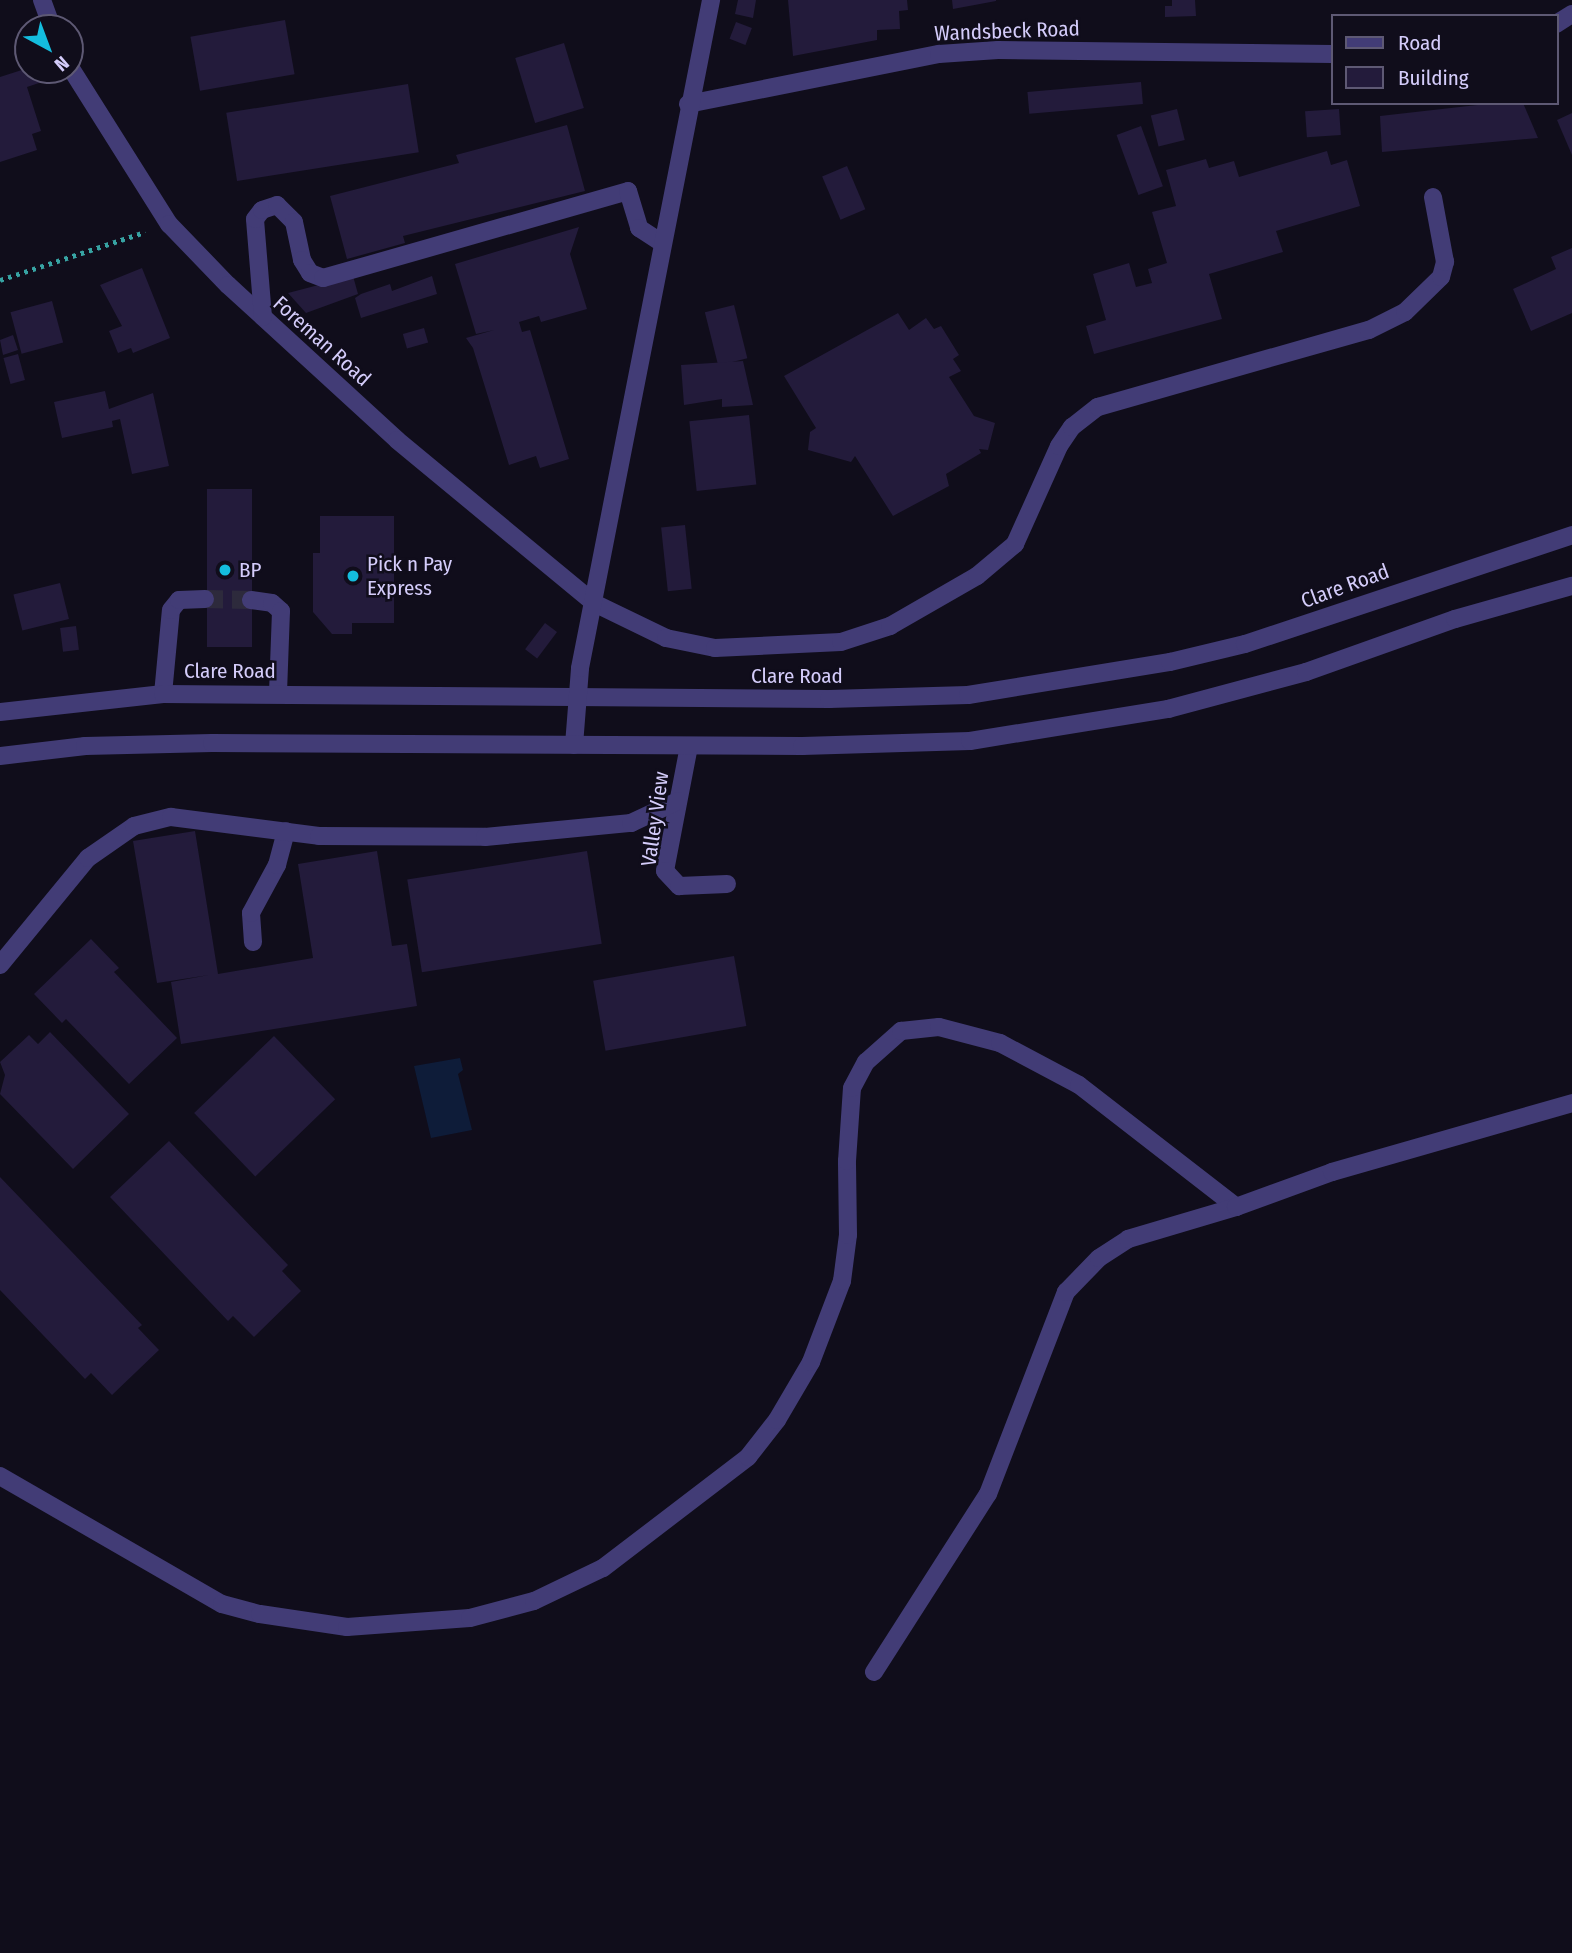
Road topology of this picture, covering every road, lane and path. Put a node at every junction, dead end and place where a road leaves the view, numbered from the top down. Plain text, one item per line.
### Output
1 (711, 0) edge
2 (1330, 54) edge
3 (81, 84) edge
4 (688, 104) junction
5 (1433, 198) dead end
6 (169, 224) junction
7 (662, 243) junction
8 (0, 280) edge
9 (263, 317) junction
10 (1572, 535) edge
11 (1572, 586) edge
12 (205, 599) tunnel mouth
13 (251, 600) tunnel mouth
14 (594, 603) junction
15 (163, 694) junction
16 (278, 694) junction
17 (578, 698) junction
18 (0, 712) edge
19 (575, 745) junction
20 (689, 747) junction
21 (0, 756) edge
22 (678, 801) junction
23 (286, 831) junction
24 (727, 884) dead end
25 (253, 942) dead end
26 (0, 965) edge
27 (1572, 1103) edge
28 (1236, 1207) junction
29 (0, 1476) edge
30 (874, 1672) dead end

1 - 4 street
2 - 4 street, Wandsbeck Road
3 - 6 street, Foreman Road
4 - 7 street
5 - 14 street, Foreman Road
6 - 8 path
6 - 9 street, Foreman Road
7 - 9 street
7 - 14 street
9 - 14 street, Foreman Road
10 - 17 street, Clare Road
11 - 20 street
12 - 15 street
13 - 16 street
14 - 17 street
15 - 16 street, Clare Road
15 - 18 street, Clare Road
16 - 17 street, Clare Road
17 - 19 street
19 - 20 street
19 - 21 street
20 - 22 street, Valley View
22 - 23 street
22 - 24 street, Valley View
23 - 25 street
23 - 26 street
27 - 28 street
28 - 29 street
28 - 30 street

